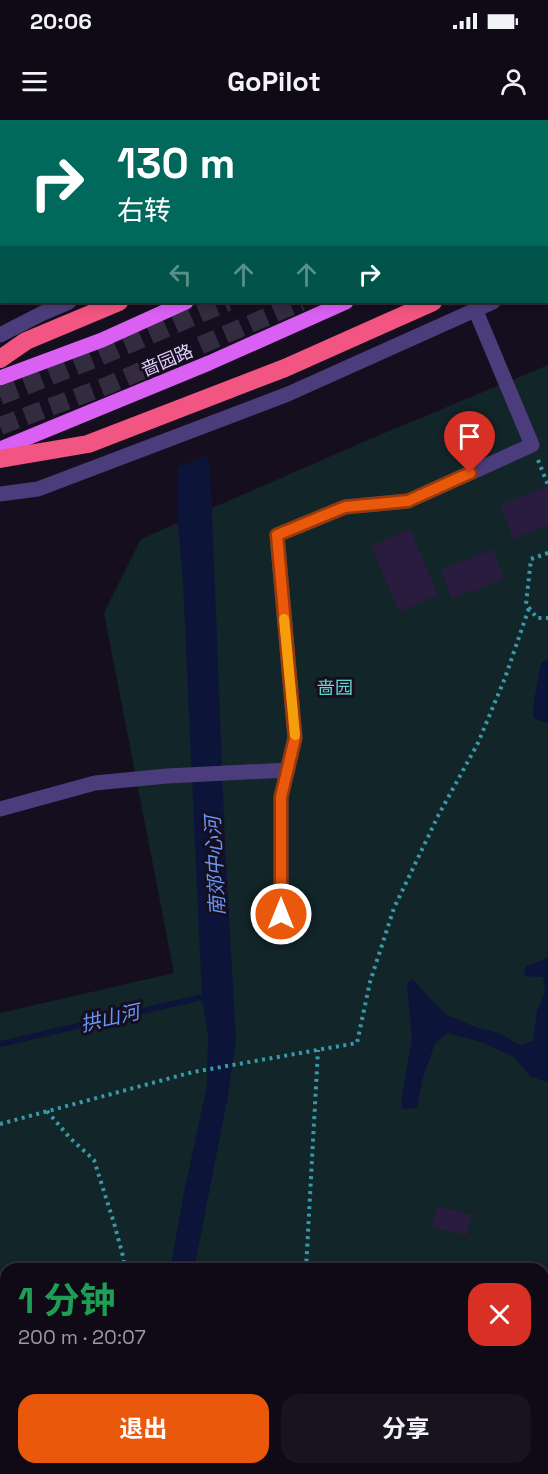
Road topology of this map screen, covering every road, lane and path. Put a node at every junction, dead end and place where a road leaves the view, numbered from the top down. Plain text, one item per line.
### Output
1 (67, 303) edge
2 (117, 303) edge
3 (184, 303) edge
4 (344, 303) edge
5 (431, 303) edge
6 (490, 303) edge
7 (475, 309) junction
8 (0, 335) edge
9 (0, 359) edge
10 (0, 378) edge
11 (532, 445) junction
12 (0, 449) edge
13 (0, 459) edge
14 (548, 485) edge
15 (0, 494) edge
16 (548, 553) edge
17 (529, 608) junction
18 (548, 618) edge
19 (288, 770) junction
20 (0, 808) edge
21 (281, 914) dead end
22 (318, 1050) junction
23 (47, 1111) junction
24 (0, 1124) edge
25 (124, 1263) edge
26 (306, 1263) edge

1 - 8 street
2 - 9 highway
3 - 10 main road
4 - 12 main road, 啬园路
5 - 13 highway
6 - 7 street
7 - 11 street
7 - 15 street
11 - 14 path
11 - 19 street
16 - 17 path
17 - 18 path
17 - 22 path
19 - 20 street
19 - 21 street
22 - 23 path
22 - 26 path
23 - 24 path
23 - 25 path

